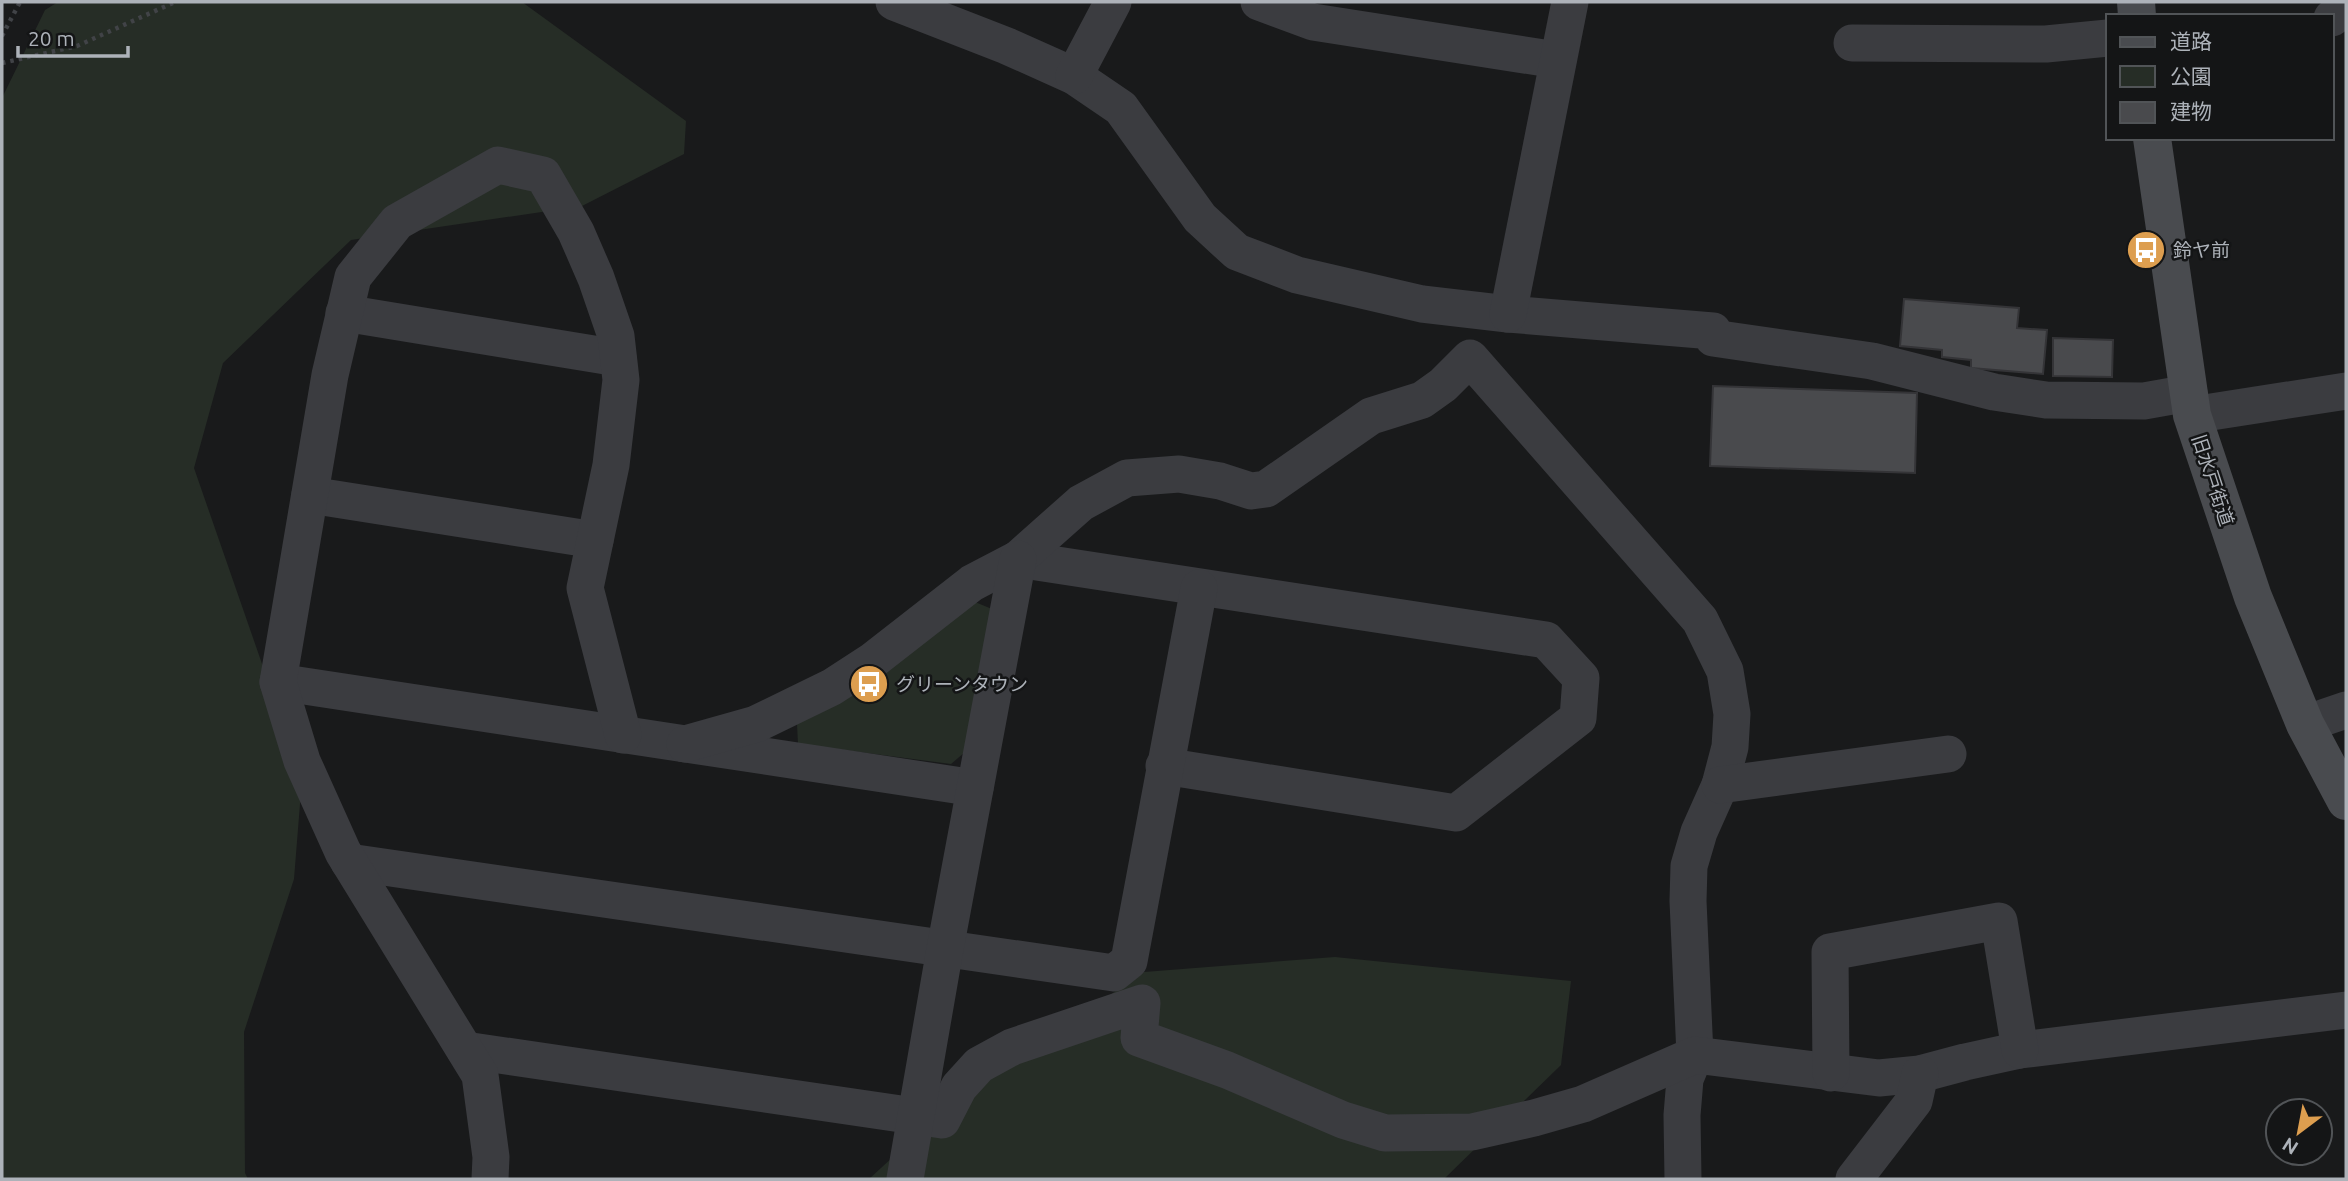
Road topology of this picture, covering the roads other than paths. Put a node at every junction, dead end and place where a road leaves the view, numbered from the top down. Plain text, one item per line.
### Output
1 (894, 2) edge
2 (1114, 2) edge
3 (1259, 2) edge
4 (1570, 2) edge
5 (2106, 38) edge
6 (1852, 43) dead end
7 (1557, 60) junction
8 (1074, 76) junction
9 (2152, 140) edge
10 (1422, 304) junction
11 (344, 313) junction
12 (1508, 314) junction
13 (618, 358) junction
14 (1470, 358) junction
15 (2346, 391) edge
16 (2191, 404) junction
17 (310, 495) junction
18 (595, 540) junction
19 (1018, 559) junction
20 (1199, 588) junction
21 (278, 682) junction
22 (2346, 710) edge
23 (2305, 724) junction
24 (623, 735) junction
25 (685, 744) junction
26 (1948, 754) dead end
27 (1164, 766) junction
28 (1720, 785) junction
29 (975, 788) junction
30 (2346, 802) edge
31 (349, 862) junction
32 (945, 949) junction
33 (2346, 1010) edge
34 (465, 1050) junction
35 (2020, 1050) junction
36 (1695, 1055) junction
37 (1831, 1073) junction
38 (1920, 1074) junction
39 (916, 1114) junction
40 (491, 1179) edge
41 (905, 1179) edge
42 (1683, 1179) edge
43 (1854, 1179) edge

1 - 8 street
2 - 8 street
3 - 7 street
4 - 7 street
5 - 6 street
7 - 12 street
8 - 10 street
9 - 16 street, 旧水戸街道
10 - 12 street
10 - 14 street
11 - 13 street
11 - 13 street
11 - 17 street
12 - 16 street
13 - 18 street
14 - 19 street
14 - 28 street
15 - 16 street
16 - 23 street, 旧水戸街道
17 - 18 street
17 - 21 street
18 - 24 street
19 - 20 street
19 - 25 street
19 - 29 street
20 - 27 street
20 - 27 street
21 - 24 street
21 - 31 street
22 - 23 street
23 - 30 street, 旧水戸街道
24 - 25 street
25 - 29 street
26 - 28 street
27 - 32 street
28 - 36 street
29 - 32 street
31 - 32 street
31 - 34 street
32 - 39 street
33 - 35 street
34 - 39 street
34 - 40 street
35 - 37 street
35 - 38 street
36 - 37 street
36 - 39 street
36 - 42 street
37 - 38 street
38 - 43 street
39 - 41 street

